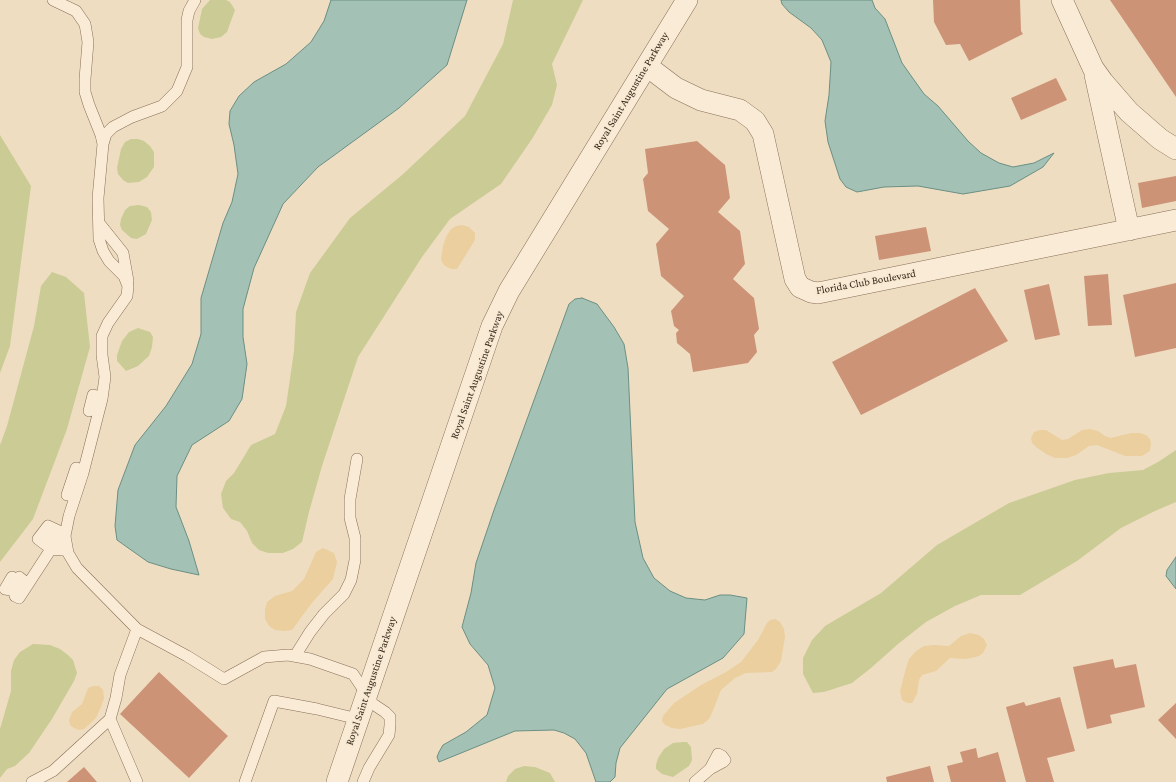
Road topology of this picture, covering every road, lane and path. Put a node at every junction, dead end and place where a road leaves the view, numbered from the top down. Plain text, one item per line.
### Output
1 (53, 0) edge
2 (195, 0) edge
3 (687, 0) edge
4 (1062, 0) edge
5 (647, 66) junction
6 (1093, 68) junction
7 (103, 144) junction
8 (1176, 149) edge
9 (1176, 220) edge
10 (99, 223) junction
11 (1129, 230) junction
12 (128, 286) junction
13 (357, 459) dead end
14 (65, 536) junction
15 (46, 540) dead end
16 (12, 577) dead end
17 (137, 629) junction
18 (295, 656) junction
19 (366, 695) junction
20 (358, 719) junction
21 (110, 720) junction
22 (710, 769) dead end
23 (32, 782) edge
24 (137, 782) edge
25 (245, 782) edge
26 (337, 782) edge
27 (363, 782) edge
28 (695, 782) edge

1 - 7 lane
2 - 7 lane
3 - 5 street, Royal Saint Augustine Parkway
4 - 6 street
5 - 11 street, Florida Club Boulevard
5 - 19 street, Royal Saint Augustine Parkway
6 - 8 street
6 - 11 street
7 - 10 lane
9 - 11 street, Florida Club Boulevard
10 - 12 lane
10 - 12 lane
12 - 14 lane
13 - 18 lane
14 - 15 lane
14 - 16 lane
14 - 17 lane
17 - 18 lane
17 - 21 lane
18 - 19 lane
19 - 20 street, Royal Saint Augustine Parkway
19 - 27 lane
20 - 25 lane
20 - 26 street, Royal Saint Augustine Parkway
21 - 23 lane
21 - 24 lane
22 - 28 lane

